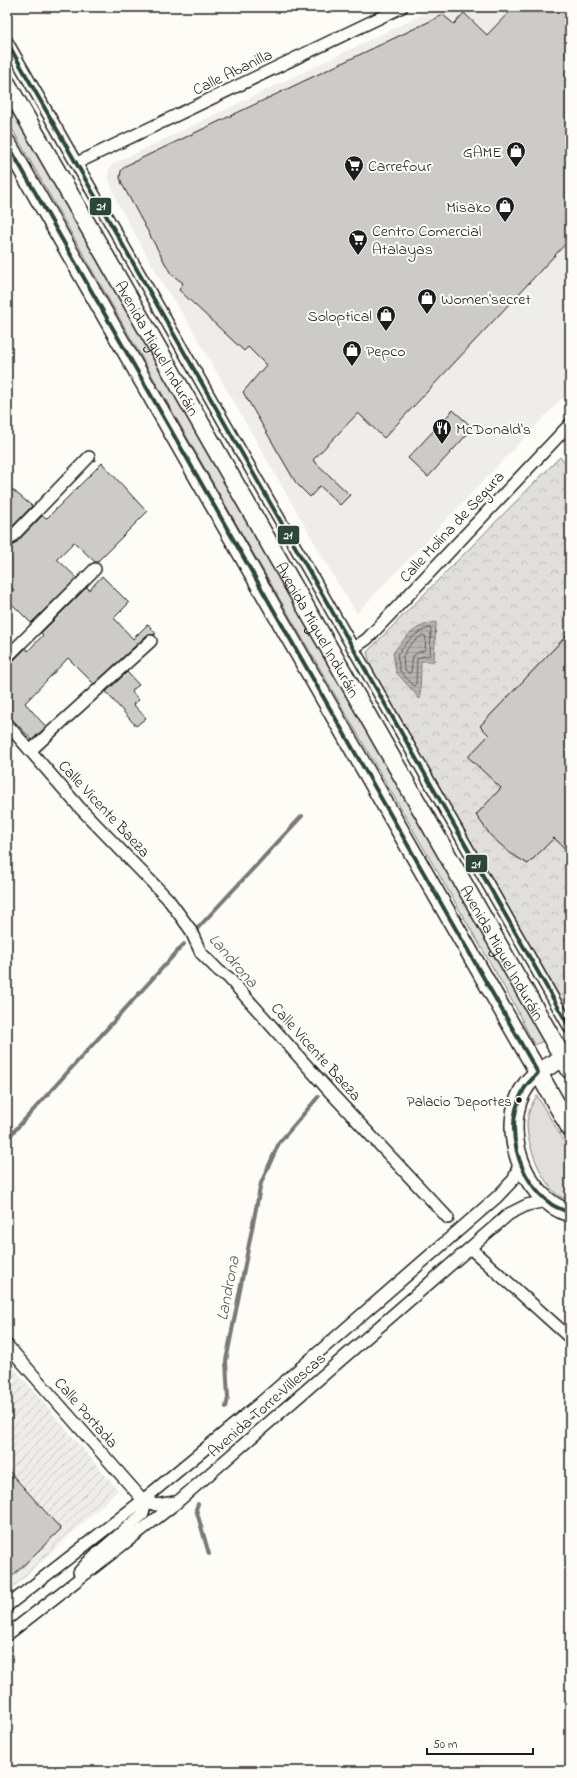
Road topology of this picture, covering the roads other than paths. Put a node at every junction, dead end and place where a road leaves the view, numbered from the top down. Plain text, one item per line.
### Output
1 (402, 7) edge
2 (7, 42) edge
3 (7, 84) edge
4 (7, 143) edge
5 (77, 163) junction
6 (570, 424) edge
7 (89, 457) dead end
8 (7, 542) edge
9 (95, 569) dead end
10 (151, 641) dead end
11 (354, 648) junction
12 (7, 657) edge
13 (7, 724) edge
14 (30, 751) junction
15 (570, 1028) edge
16 (568, 1061) edge
17 (538, 1073) junction
18 (570, 1128) edge
19 (520, 1161) junction
20 (546, 1201) junction
21 (570, 1213) edge
22 (448, 1218) dead end
23 (470, 1248) junction
24 (570, 1338) edge
25 (7, 1345) edge
26 (143, 1500) junction
27 (178, 1501) junction
28 (62, 1592) junction
29 (7, 1606) edge
30 (7, 1635) edge

1 - 5 street, Calle Abanilla
2 - 5 street
3 - 16 main road, Avenida Miguel Induráin
4 - 17 main road, Avenida Miguel Induráin
5 - 11 street
6 - 11 street, Calle Molina de Segura
7 - 8 street
9 - 12 street
10 - 14 street
11 - 15 street
13 - 14 street, Calle Vicente Baeza
14 - 22 street, Calle Vicente Baeza
16 - 17 main road
17 - 18 main road, Avenida Miguel Induráin
17 - 19 main road
19 - 20 main road
19 - 26 street, Avenida Torre Villescas
20 - 21 main road
20 - 23 street, Avenida Torre Villescas
23 - 24 street
23 - 27 street, Avenida Torre Villescas
25 - 26 street, Calle Portada
26 - 27 street
26 - 28 street
26 - 29 street, Avenida Torre Villescas
27 - 28 street, Avenida Torre Villescas
28 - 30 street, Avenida Torre Villescas

